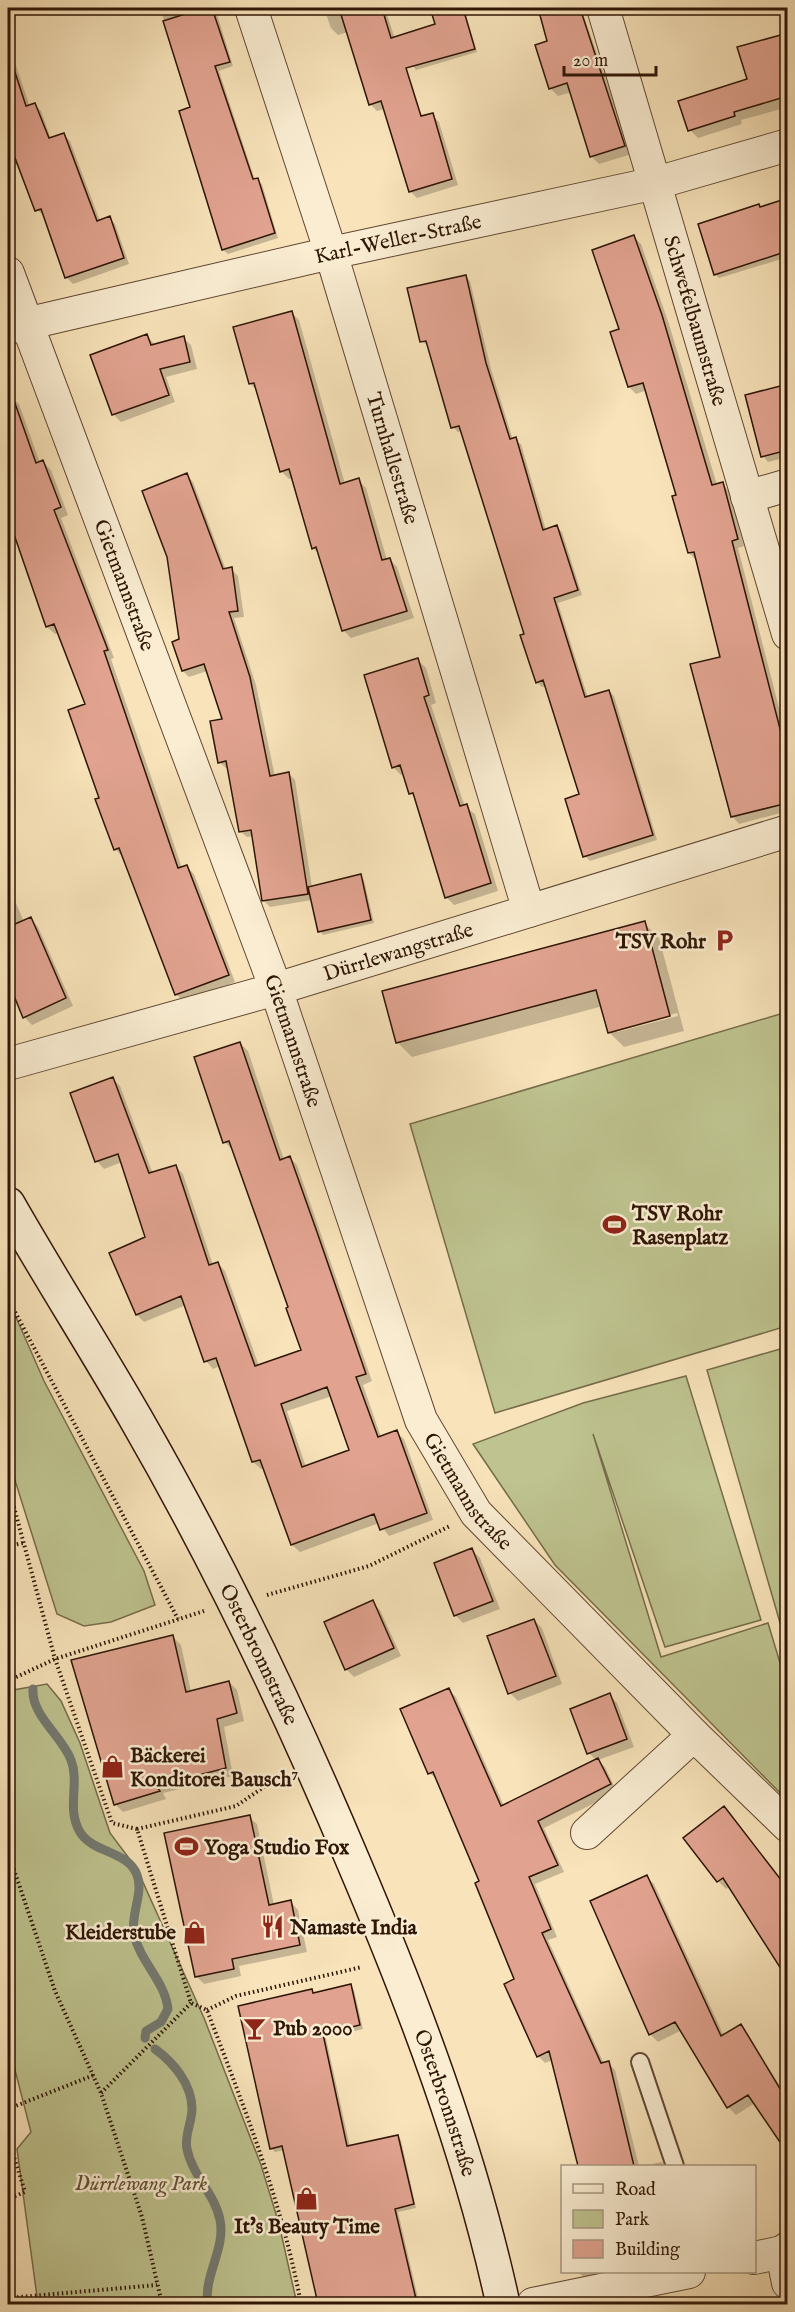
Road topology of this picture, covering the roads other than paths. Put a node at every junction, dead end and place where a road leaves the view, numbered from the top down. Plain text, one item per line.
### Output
1 (250, 8) edge
2 (603, 8) edge
3 (788, 145) edge
4 (656, 183) junction
5 (331, 253) junction
6 (8, 273) edge
7 (17, 325) edge
8 (788, 485) edge
9 (747, 497) junction
10 (788, 634) edge
11 (788, 831) edge
12 (529, 911) junction
13 (276, 989) junction
14 (8, 1064) edge
15 (8, 1204) edge
16 (694, 1735) junction
17 (788, 1826) edge
18 (587, 1833) dead end
19 (640, 2062) dead end
20 (675, 2165) edge
21 (775, 2252) edge
22 (680, 2273) edge
23 (788, 2283) edge
24 (503, 2304) edge
25 (533, 2304) edge

1 - 5 street, Turnhallestraße
2 - 4 street, Schwefelbaumstraße
3 - 4 street, Karl-Weller-Straße
4 - 5 street, Karl-Weller-Straße
4 - 9 street, Schwefelbaumstraße
5 - 7 street, Karl-Weller-Straße
5 - 12 street, Turnhallestraße
6 - 7 street, Gietmannstraße
7 - 13 street, Gietmannstraße
8 - 9 street
9 - 10 street, Schwefelbaumstraße
11 - 12 street, Dürrlewangstraße
12 - 13 street, Dürrlewangstraße
13 - 14 street, Dürrlewangstraße
13 - 16 street, Gietmannstraße
15 - 24 street, Osterbronnstraße
16 - 17 street, Gietmannstraße
16 - 18 street
19 - 20 lane
21 - 23 street
22 - 25 street

